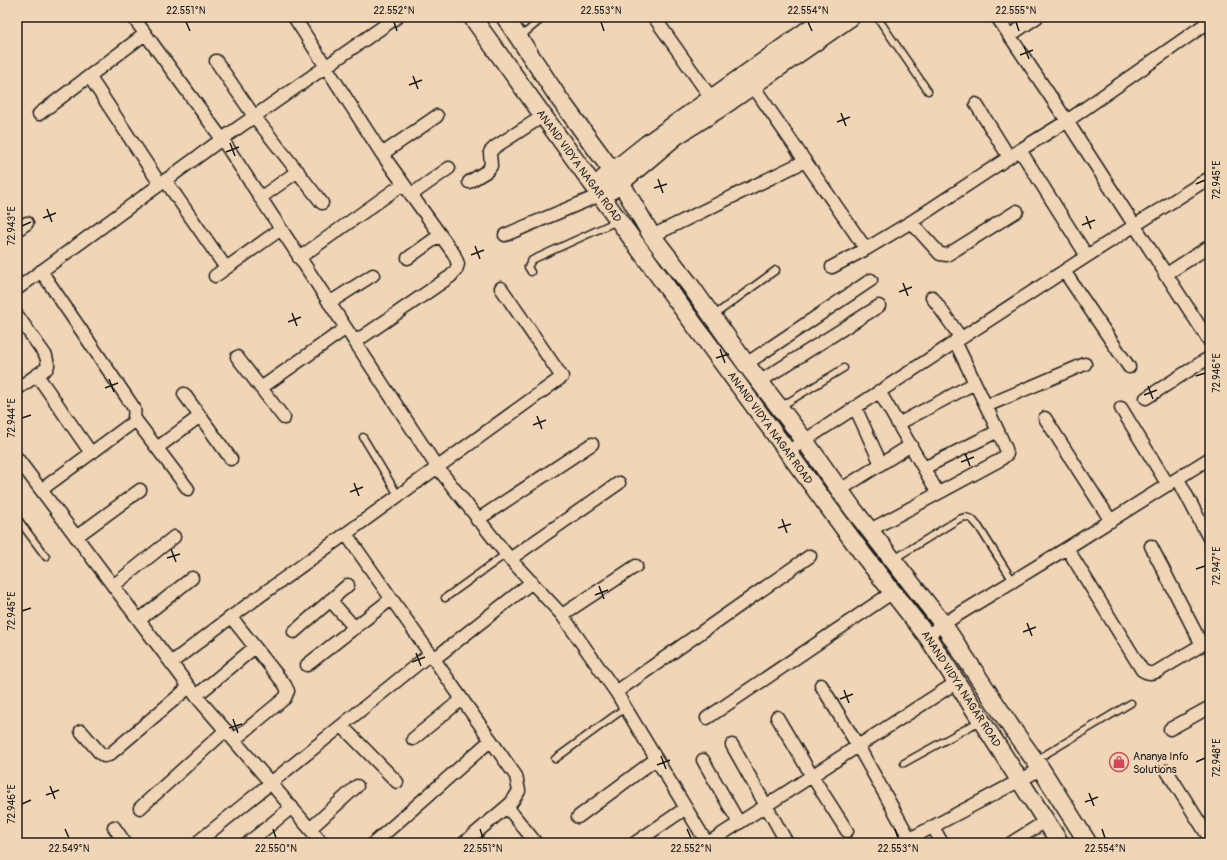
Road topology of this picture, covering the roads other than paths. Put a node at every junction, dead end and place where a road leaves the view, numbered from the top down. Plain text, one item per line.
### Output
1 (133, 17) edge
2 (294, 17) edge
3 (396, 17) edge
4 (472, 17) edge
5 (505, 17) edge
6 (544, 17) edge
7 (654, 17) edge
8 (877, 17) edge
9 (997, 17) edge
10 (1037, 17) edge
11 (838, 19) edge
12 (1207, 22) edge
13 (145, 34) junction
14 (1009, 36) junction
15 (519, 38) junction
16 (216, 61) dead end
17 (326, 66) junction
18 (89, 76) junction
19 (753, 86) junction
20 (928, 90) dead end
21 (715, 103) junction
22 (976, 104) dead end
23 (39, 114) dead end
24 (254, 116) junction
25 (437, 116) dead end
26 (543, 116) junction
27 (1066, 121) junction
28 (222, 139) junction
29 (1020, 150) junction
30 (382, 154) junction
31 (1009, 157) junction
32 (805, 161) junction
33 (448, 168) dead end
34 (298, 171) junction
35 (616, 177) junction
36 (1206, 180) dead end
37 (163, 182) junction
38 (469, 182) dead end
39 (403, 184) junction
40 (598, 193) junction
41 (411, 195) junction
42 (260, 198) junction
43 (322, 203) dead end
44 (1017, 211) dead end
45 (618, 221) junction
46 (911, 222) junction
47 (27, 223) dead end
48 (1133, 226) junction
49 (281, 229) junction
50 (17, 230) edge
51 (440, 235) junction
52 (505, 235) dead end
53 (652, 236) junction
54 (1210, 246) edge
55 (866, 249) junction
56 (1087, 256) junction
57 (300, 258) junction
58 (408, 258) dead end
59 (832, 267) dead end
60 (226, 268) junction
61 (776, 270) dead end
62 (41, 271) junction
63 (1064, 271) junction
64 (531, 272) dead end
65 (1166, 274) junction
66 (372, 275) dead end
67 (215, 276) dead end
68 (871, 280) dead end
69 (501, 288) dead end
70 (17, 289) edge
71 (932, 297) dead end
72 (329, 303) junction
73 (879, 306) dead end
74 (17, 315) edge
75 (712, 317) junction
76 (1206, 327) edge
77 (346, 328) junction
78 (958, 339) junction
79 (355, 342) junction
80 (1210, 342) edge
81 (237, 357) dead end
82 (1210, 357) edge
83 (746, 364) junction
84 (1085, 364) dead end
85 (1130, 367) dead end
86 (844, 368) dead end
87 (37, 375) junction
88 (759, 382) junction
89 (976, 383) junction
90 (261, 388) junction
91 (17, 389) edge
92 (879, 391) junction
93 (184, 394) dead end
94 (1146, 398) dead end
95 (986, 406) junction
96 (779, 407) junction
97 (854, 407) junction
98 (1121, 408) dead end
99 (200, 416) junction
100 (284, 418) dead end
101 (1045, 418) dead end
102 (134, 419) junction
103 (898, 424) junction
104 (998, 431) junction
105 (364, 437) dead end
106 (805, 441) junction
107 (592, 444) dead end
108 (911, 445) junction
109 (157, 448) junction
110 (787, 452) junction
111 (91, 454) junction
112 (17, 458) edge
113 (231, 459) dead end
114 (1210, 460) edge
115 (881, 464) junction
116 (436, 467) junction
117 (924, 468) junction
118 (1173, 482) junction
119 (619, 483) dead end
120 (188, 488) dead end
121 (41, 490) junction
122 (140, 490) dead end
123 (840, 490) junction
124 (938, 493) junction
125 (398, 496) junction
126 (17, 518) edge
127 (477, 520) junction
128 (1111, 521) junction
129 (870, 530) junction
130 (346, 534) junction
131 (76, 537) junction
132 (174, 537) dead end
133 (1210, 540) edge
134 (1151, 546) dead end
135 (1067, 548) junction
136 (810, 556) dead end
137 (46, 557) dead end
138 (508, 557) junction
139 (893, 559) junction
140 (636, 566) dead end
141 (192, 578) dead end
142 (1013, 581) junction
143 (532, 582) junction
144 (348, 585) dead end
145 (113, 586) junction
146 (893, 592) junction
147 (445, 598) dead end
148 (391, 599) junction
149 (330, 600) junction
150 (562, 615) junction
151 (231, 617) junction
152 (139, 620) junction
153 (943, 624) junction
154 (355, 628) junction
155 (294, 632) dead end
156 (927, 636) junction
157 (1206, 643) edge
158 (255, 647) junction
159 (432, 657) junction
160 (171, 664) junction
161 (306, 665) dead end
162 (957, 682) junction
163 (821, 685) dead end
164 (193, 691) junction
165 (616, 692) junction
166 (462, 699) junction
167 (1131, 703) dead end
168 (625, 708) junction
169 (1210, 708) edge
170 (777, 717) dead end
171 (707, 718) dead end
172 (981, 720) junction
173 (342, 726) junction
174 (1170, 729) dead end
175 (226, 730) junction
176 (81, 731) dead end
177 (413, 739) dead end
178 (234, 740) junction
179 (491, 740) junction
180 (732, 745) dead end
181 (858, 746) junction
182 (555, 759) dead end
183 (656, 759) junction
184 (703, 760) dead end
185 (904, 763) dead end
186 (1038, 765) junction
187 (1167, 772) dead end
188 (812, 776) junction
189 (1020, 780) junction
190 (397, 782) dead end
191 (272, 784) junction
192 (356, 786) dead end
193 (766, 806) junction
194 (292, 807) junction
195 (506, 807) junction
196 (140, 808) dead end
197 (686, 808) junction
198 (578, 817) dead end
199 (1046, 821) junction
200 (739, 823) junction
201 (114, 827) dead end
202 (933, 827) junction
203 (310, 829) junction
204 (847, 831) dead end
205 (1210, 839) edge
206 (199, 841) dead end
207 (907, 841) edge
208 (125, 843) edge
209 (248, 843) edge
210 (322, 843) edge
211 (374, 843) edge
212 (464, 843) edge
213 (536, 843) edge
214 (634, 843) edge
215 (708, 843) edge
216 (787, 843) edge
217 (942, 843) edge
218 (1011, 843) edge
219 (1060, 843) edge
220 (1088, 843) edge

1 - 13 street
2 - 17 street
3 - 17 street
4 - 26 main road, ANAND VIDYA NAGAR ROAD
5 - 15 main road, ANAND VIDYA NAGAR ROAD
6 - 15 lane
7 - 21 street
8 - 20 lane
9 - 14 street
10 - 14 street
11 - 19 main road
11 - 21 main road
12 - 27 street
13 - 18 street
13 - 28 street
14 - 27 street
15 - 35 main road, ANAND VIDYA NAGAR ROAD
16 - 24 street
17 - 24 street
17 - 30 street
18 - 23 street
18 - 37 street
19 - 21 main road
19 - 32 street
21 - 35 main road
22 - 31 street
24 - 28 street
24 - 34 street
25 - 30 street
26 - 38 street
26 - 40 main road, ANAND VIDYA NAGAR ROAD
27 - 29 street
27 - 48 street
28 - 37 street
28 - 42 street
29 - 31 street
29 - 56 street
30 - 39 street
31 - 46 street
32 - 53 street
32 - 55 street
33 - 41 street
34 - 42 street
34 - 43 street
35 - 40 main road
35 - 53 main road, ANAND VIDYA NAGAR ROAD
36 - 48 street
37 - 60 street
37 - 62 street
39 - 41 street
39 - 57 street
40 - 45 main road, ANAND VIDYA NAGAR ROAD
40 - 52 street
41 - 51 street
42 - 49 street
44 - 46 street
45 - 64 lane
45 - 110 main road, ANAND VIDYA NAGAR ROAD
46 - 55 street
47 - 50 street
48 - 56 street
48 - 65 street
49 - 57 street
49 - 60 street
51 - 58 street
51 - 79 street
53 - 75 main road, ANAND VIDYA NAGAR ROAD
54 - 65 street
55 - 59 street
56 - 63 street
57 - 72 street
60 - 67 street
61 - 75 lane
62 - 70 street
62 - 102 street
63 - 78 street
63 - 85 street
65 - 76 street
66 - 72 street
68 - 83 street
69 - 116 street
71 - 78 street
72 - 77 street
73 - 88 street
74 - 87 street
75 - 83 main road, ANAND VIDYA NAGAR ROAD
76 - 80 street
77 - 79 street
77 - 90 street
78 - 89 street
78 - 92 street
79 - 116 street
81 - 90 street
82 - 94 street
83 - 88 main road, ANAND VIDYA NAGAR ROAD
84 - 95 street
86 - 96 lane
87 - 91 street
87 - 111 street
88 - 96 main road, ANAND VIDYA NAGAR ROAD
89 - 95 street
89 - 103 street
90 - 100 street
92 - 97 street
92 - 103 street
93 - 99 street
95 - 104 street
96 - 106 main road, ANAND VIDYA NAGAR ROAD
97 - 106 street
97 - 115 street
98 - 118 street
99 - 109 street
99 - 113 street
101 - 128 street
102 - 109 street
102 - 111 street
103 - 108 street
104 - 117 street
104 - 124 street
105 - 125 lane
106 - 110 street
106 - 123 main road, ANAND VIDYA NAGAR ROAD
107 - 127 street
108 - 115 street
108 - 117 street
109 - 120 street
110 - 146 main road, ANAND VIDYA NAGAR ROAD
111 - 121 street
112 - 121 street
114 - 118 street
115 - 123 street
116 - 125 street
116 - 127 street
117 - 124 street
118 - 128 street
118 - 133 street
119 - 138 street
121 - 131 street
122 - 131 street
123 - 129 main road, ANAND VIDYA NAGAR ROAD
124 - 129 street
125 - 130 street
126 - 137 lane
127 - 138 street
128 - 135 street
129 - 139 main road, ANAND VIDYA NAGAR ROAD
130 - 148 street
130 - 151 street
131 - 145 street
132 - 145 street
134 - 157 street
135 - 142 street
135 - 157 street
136 - 165 street
138 - 143 street
138 - 147 lane
139 - 142 lane
139 - 153 main road, ANAND VIDYA NAGAR ROAD
140 - 150 street
141 - 152 street
142 - 153 street
143 - 150 street
143 - 159 street
144 - 149 street
145 - 152 street
146 - 156 main road, ANAND VIDYA NAGAR ROAD
146 - 171 street
148 - 154 street
148 - 159 street
149 - 154 street
149 - 155 street
150 - 165 street
151 - 158 street
151 - 160 street
152 - 160 street
153 - 156 street
153 - 186 main road, ANAND VIDYA NAGAR ROAD
154 - 161 street
156 - 162 main road, ANAND VIDYA NAGAR ROAD
158 - 164 street
158 - 178 street
159 - 166 street
159 - 173 street
160 - 164 street
162 - 172 main road, ANAND VIDYA NAGAR ROAD
162 - 181 street
163 - 181 street
164 - 175 street
164 - 176 street
165 - 168 street
166 - 177 street
166 - 179 street
167 - 186 lane
168 - 182 lane
168 - 183 street
169 - 174 street
170 - 188 street
172 - 185 lane
172 - 189 main road, ANAND VIDYA NAGAR ROAD
173 - 190 street
173 - 191 street
175 - 178 street
175 - 196 street
178 - 191 street
179 - 195 street
179 - 211 street
180 - 193 street
181 - 188 street
181 - 207 street
183 - 197 street
183 - 198 street
184 - 200 street
186 - 189 street
186 - 220 main road, ANAND VIDYA NAGAR ROAD
187 - 205 street
188 - 193 street
188 - 204 street
189 - 199 main road, ANAND VIDYA NAGAR ROAD
189 - 202 street
191 - 194 street
191 - 206 street
192 - 203 street
193 - 200 street
193 - 216 street
194 - 203 street
194 - 209 street
195 - 212 street
195 - 213 street
197 - 214 street
197 - 215 street
199 - 218 street
199 - 219 main road, ANAND VIDYA NAGAR ROAD
200 - 215 street
201 - 208 street
202 - 207 street
202 - 217 street
203 - 210 street

